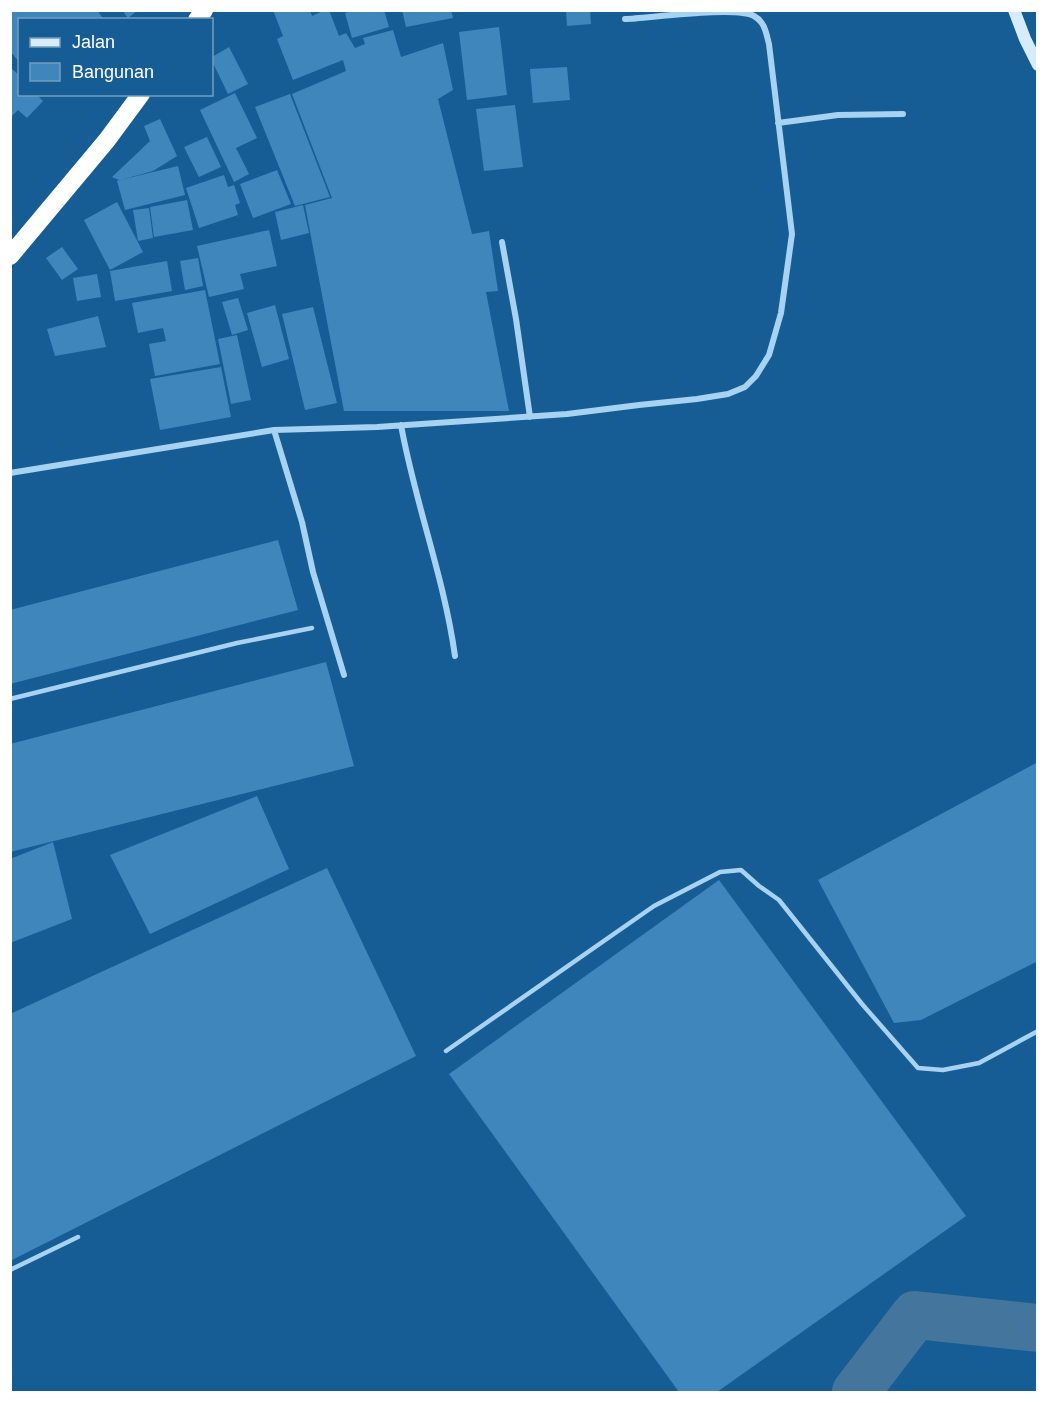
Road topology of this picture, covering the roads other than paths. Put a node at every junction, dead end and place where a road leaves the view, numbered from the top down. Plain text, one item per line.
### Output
1 (1014, 10) edge
2 (625, 19) dead end
3 (1038, 65) edge
4 (139, 96) edge
5 (903, 114) dead end
6 (778, 123) junction
7 (502, 242) dead end
8 (10, 256) edge
9 (530, 417) junction
10 (401, 425) junction
11 (274, 430) junction
12 (10, 473) edge
13 (312, 628) dead end
14 (455, 656) dead end
15 (344, 675) dead end
16 (10, 699) edge
17 (1038, 1031) edge
18 (446, 1051) dead end
19 (78, 1237) dead end
20 (10, 1270) edge

1 - 3 street
2 - 6 street
4 - 8 highway
5 - 6 street
6 - 9 street
7 - 9 street
9 - 10 street
10 - 11 street
10 - 14 street
11 - 12 street
11 - 15 street
13 - 16 lane
17 - 18 lane
19 - 20 lane

